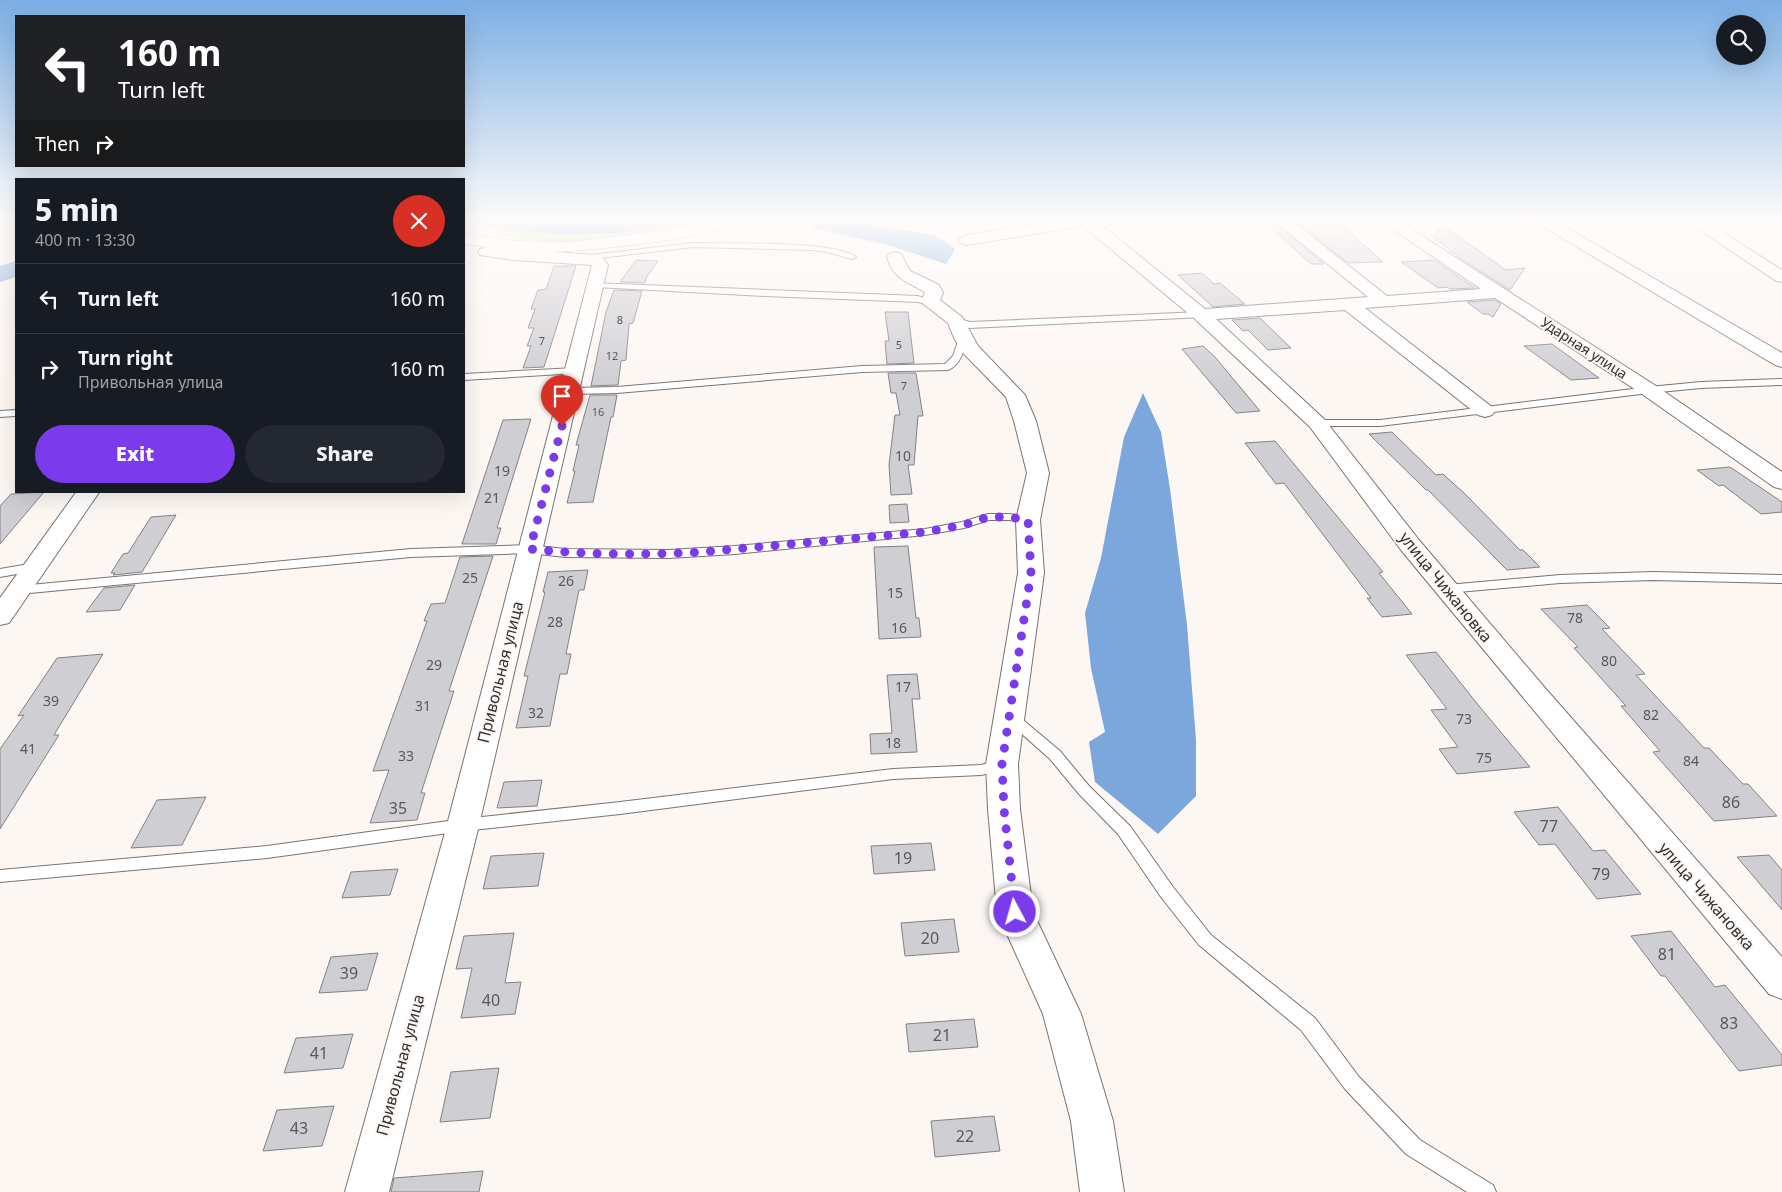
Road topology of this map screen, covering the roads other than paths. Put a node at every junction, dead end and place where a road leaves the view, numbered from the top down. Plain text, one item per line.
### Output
1 (598, 274) edge
2 (902, 274) edge
3 (1154, 274) edge
4 (1348, 274) edge
5 (1469, 274) edge
6 (1634, 274) edge
7 (595, 285) junction
8 (1498, 292) junction
9 (1383, 301) junction
10 (930, 302) junction
11 (1349, 304) junction
12 (1201, 315) junction
13 (959, 330) junction
14 (1782, 361) edge
15 (465, 377) edge
16 (573, 381) junction
17 (1782, 382) edge
18 (1649, 390) junction
19 (1485, 411) junction
20 (15, 413) edge
21 (0, 414) edge
22 (1317, 423) junction
23 (1782, 482) edge
24 (88, 493) edge
25 (1028, 520) junction
26 (530, 549) junction
27 (35, 567) junction
28 (0, 573) edge
29 (1782, 579) edge
30 (1447, 589) junction
31 (19, 590) junction
32 (0, 617) edge
33 (1009, 716) junction
34 (1002, 764) junction
35 (463, 825) junction
36 (0, 876) edge
37 (1782, 983) edge
38 (367, 1192) edge
39 (1102, 1192) edge
40 (1486, 1192) edge

1 - 7 street, Привольная улица
2 - 10 street
3 - 12 street, улица Чижановка
4 - 9 street
5 - 8 street, Ударная улица
6 - 14 street
7 - 10 lane
7 - 16 street, Привольная улица
8 - 9 street
8 - 18 street, Ударная улица
9 - 11 street
10 - 13 street
11 - 12 street
11 - 19 street
12 - 13 lane
12 - 22 street, улица Чижановка
13 - 16 lane
13 - 25 street
15 - 16 lane
16 - 26 street, Привольная улица
17 - 18 lane
18 - 19 lane
18 - 23 street, Ударная улица
19 - 22 lane
20 - 21 lane
22 - 30 street, улица Чижановка
24 - 27 street
25 - 26 lane
25 - 33 street
26 - 31 lane
26 - 35 street, Привольная улица
27 - 28 lane
27 - 31 street
29 - 30 lane
30 - 37 street, улица Чижановка
31 - 32 street
33 - 34 street
33 - 40 lane
34 - 35 lane
34 - 39 street
35 - 36 lane
35 - 38 street, Привольная улица

